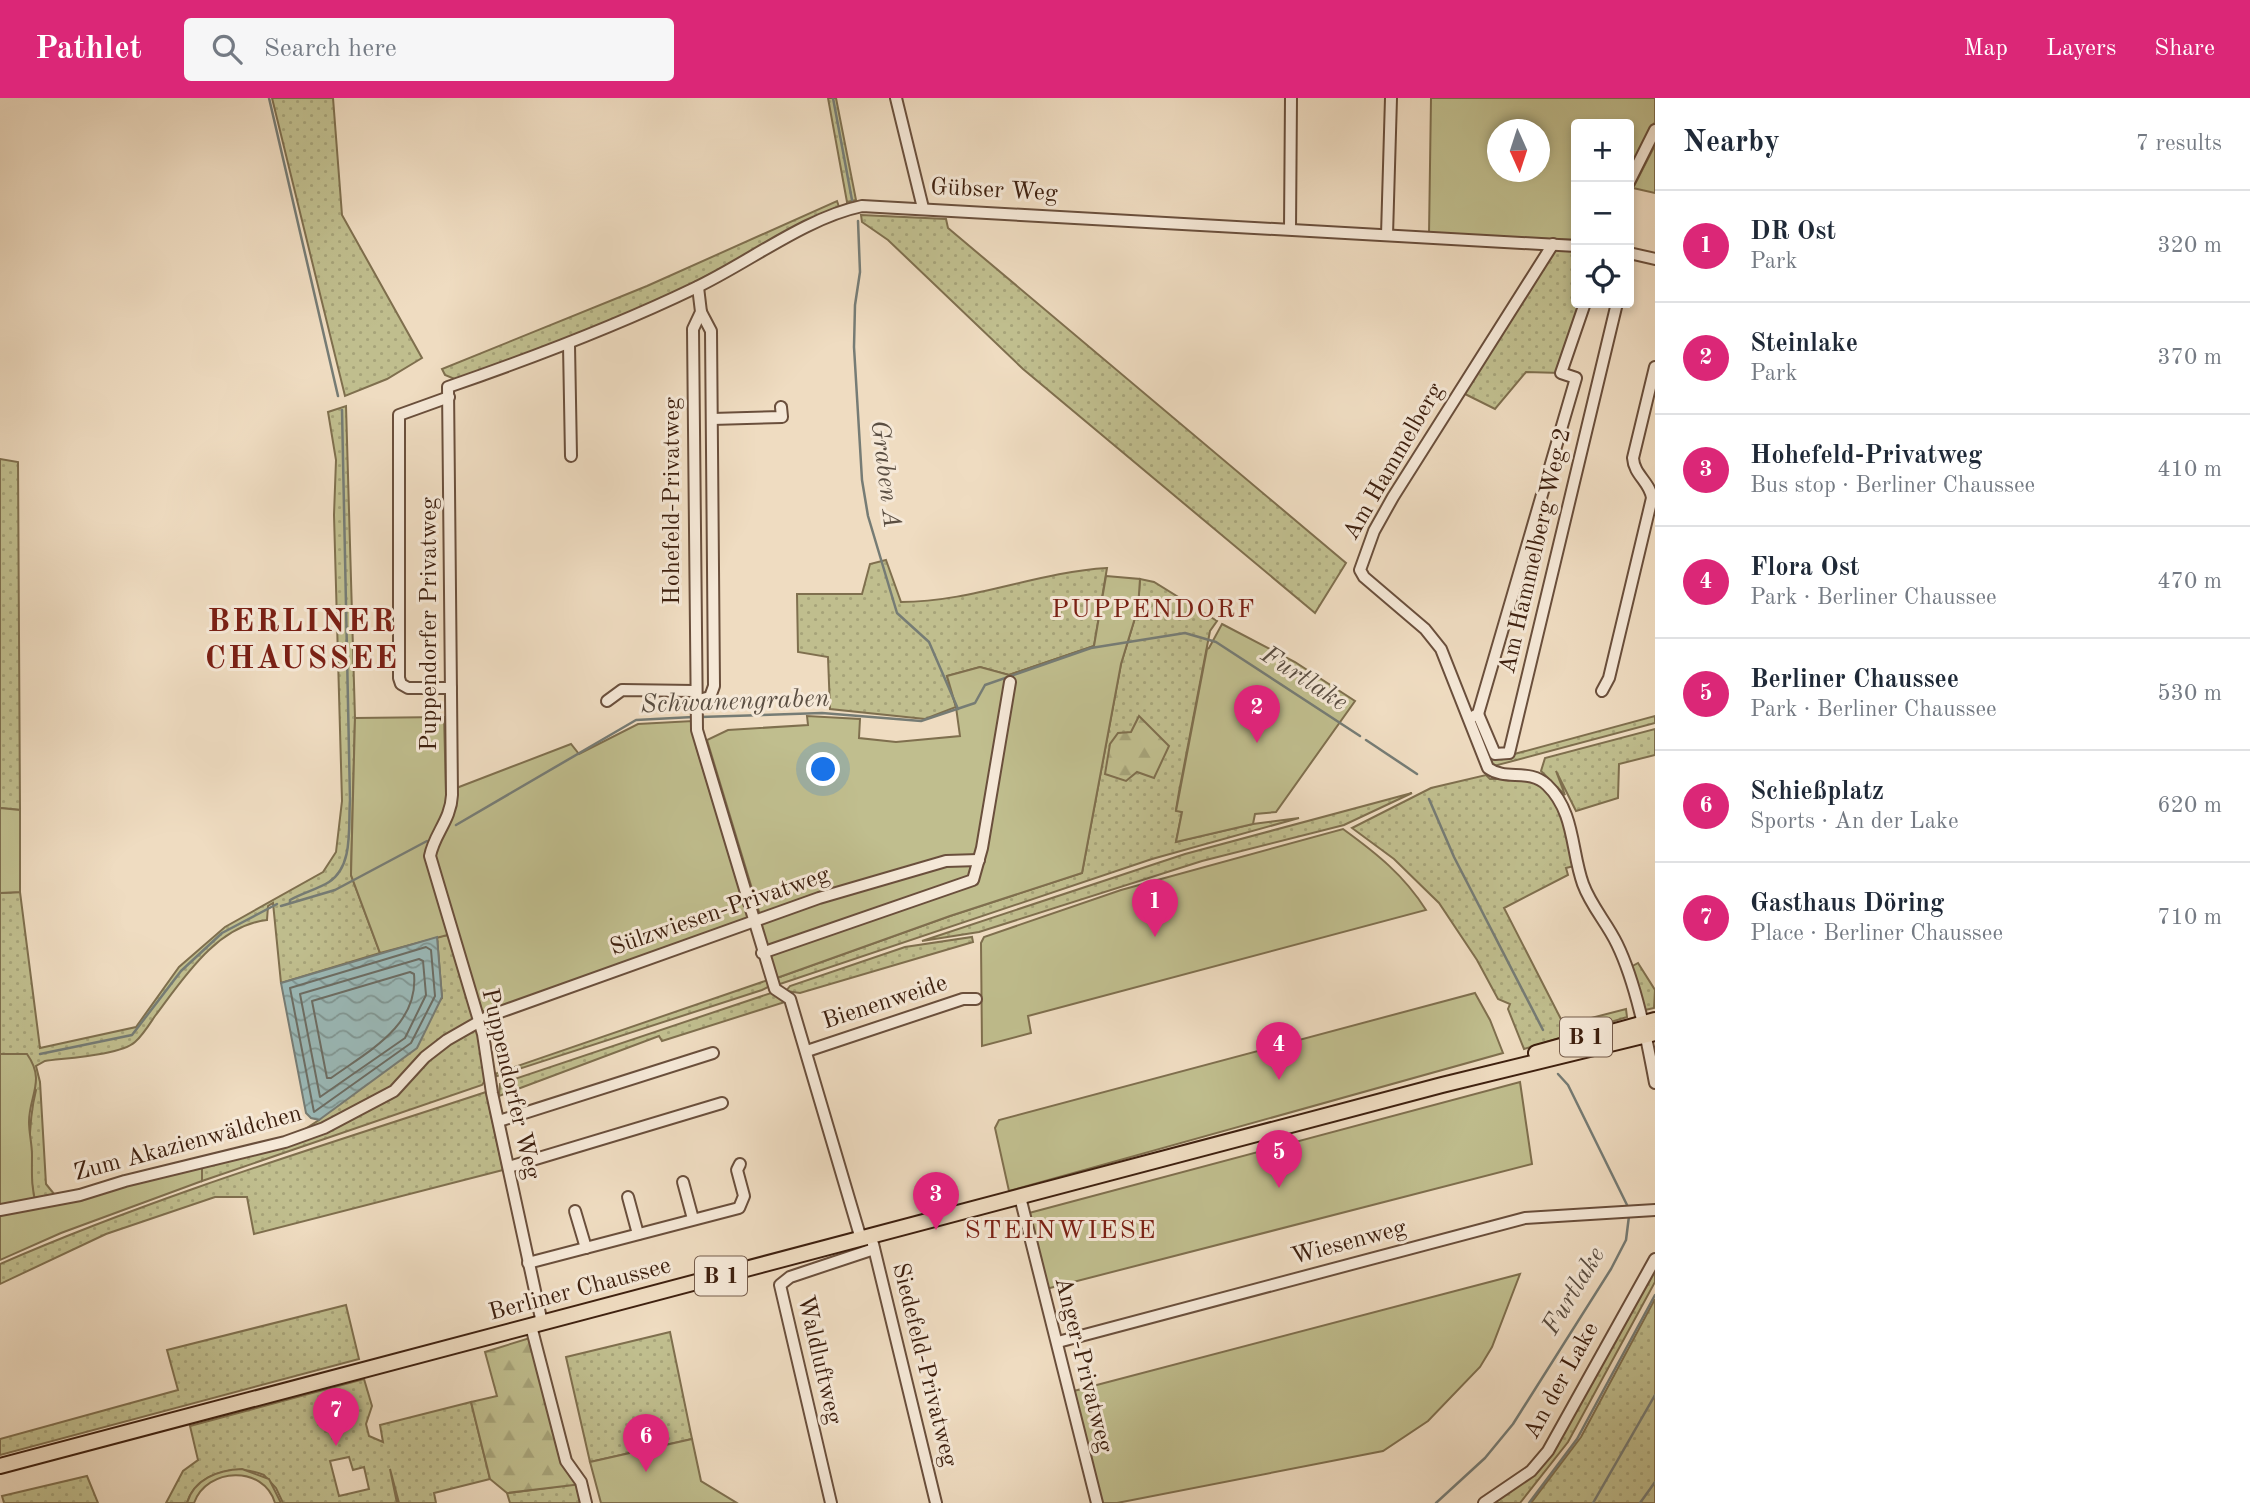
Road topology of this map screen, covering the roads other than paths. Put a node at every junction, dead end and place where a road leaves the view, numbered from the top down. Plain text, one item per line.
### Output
1 (896, 98) edge
2 (1291, 98) edge
3 (1391, 98) edge
4 (1655, 130) edge
5 (1634, 172) edge
6 (923, 208) junction
7 (1290, 229) junction
8 (1387, 235) junction
9 (1553, 244) junction
10 (1571, 246) edge
11 (1634, 254) edge
12 (1655, 259) edge
13 (698, 287) junction
14 (1583, 308) edge
15 (1616, 308) edge
16 (701, 312) junction
17 (569, 345) junction
18 (1655, 367) edge
19 (448, 392) junction
20 (782, 407) dead end
21 (712, 419) junction
22 (571, 456) dead end
23 (1010, 682) dead end
24 (451, 688) junction
25 (1602, 691) dead end
26 (695, 700) junction
27 (607, 701) dead end
28 (1473, 716) junction
29 (430, 856) joint
30 (979, 860) junction
31 (752, 920) junction
32 (762, 953) junction
33 (976, 999) dead end
34 (479, 1022) junction
35 (1649, 1027) edge
36 (807, 1051) junction
37 (713, 1053) dead end
38 (1655, 1083) edge
39 (722, 1103) dead end
40 (499, 1121) junction
41 (740, 1164) dead end
42 (509, 1167) junction
43 (683, 1182) dead end
44 (628, 1197) dead end
45 (1020, 1197) junction
46 (0, 1210) edge
47 (1655, 1210) edge
48 (575, 1211) dead end
49 (693, 1219) junction
50 (638, 1234) junction
51 (868, 1241) junction
52 (586, 1248) junction
53 (1655, 1259) edge
54 (528, 1263) junction
55 (537, 1325) junction
56 (1058, 1342) junction
57 (0, 1466) edge
58 (586, 1503) edge
59 (831, 1503) edge
60 (936, 1503) edge
61 (1097, 1503) edge
62 (1484, 1503) edge

1 - 6 street
2 - 7 street
3 - 8 street
4 - 5 street
6 - 7 street, Gübser Weg
6 - 13 street, Gübser Weg
7 - 8 street, Gübser Weg
8 - 9 street, Gübser Weg
9 - 10 street, Gübser Weg
9 - 28 street, Am Hammelberg
11 - 12 street
13 - 16 street, Hohefeld-Privatweg
13 - 17 street, Gübser Weg
14 - 28 street
15 - 28 street, Am Hammelberg Weg 2
16 - 21 street, Hohefeld-Privatweg
16 - 26 street, Hohefeld-Privatweg
17 - 19 street, Gübser Weg
17 - 22 street
18 - 25 street
19 - 24 street, Puppendorfer Privatweg
19 - 24 street, Gübser Weg
20 - 21 street, Hohefeld-Privatweg
21 - 26 street, Hohefeld-Privatweg
23 - 30 street
24 - 29 street, Puppendorfer Privatweg
26 - 27 street
26 - 31 street, Hohefeld-Privatweg
28 - 35 street, Am Hammelberg
29 - 34 street, Puppendorfer Weg
30 - 31 street, Sülzwiesen-Privatweg
30 - 32 street
31 - 32 street, Hohefeld-Privatweg
31 - 34 street, Sülzwiesen-Privatweg
32 - 36 street, Hohefeld-Privatweg
33 - 36 street, Bienenweide
34 - 40 street, Puppendorfer Weg
34 - 46 street, Zum Akazienwäldchen
35 - 38 street
35 - 45 main road, Berliner Chaussee / B 1
36 - 51 street, Hohefeld-Privatweg
37 - 40 street
39 - 42 street
40 - 42 street, Puppendorfer Weg
41 - 49 street
42 - 54 street, Puppendorfer Weg
43 - 49 street
44 - 50 street
45 - 51 main road, Berliner Chaussee / B 1
45 - 56 street, Anger-Privatweg
47 - 56 street, Wiesenweg
48 - 52 street
49 - 50 street
50 - 52 street
51 - 55 main road, Berliner Chaussee / B 1
51 - 59 street, Waldluftweg
51 - 60 street, Siedefeld-Privatweg
52 - 54 street
53 - 62 street, An der Lake
54 - 55 street, Puppendorfer Weg
55 - 57 main road, Berliner Chaussee / B 1
55 - 58 street
56 - 61 street, Anger-Privatweg

